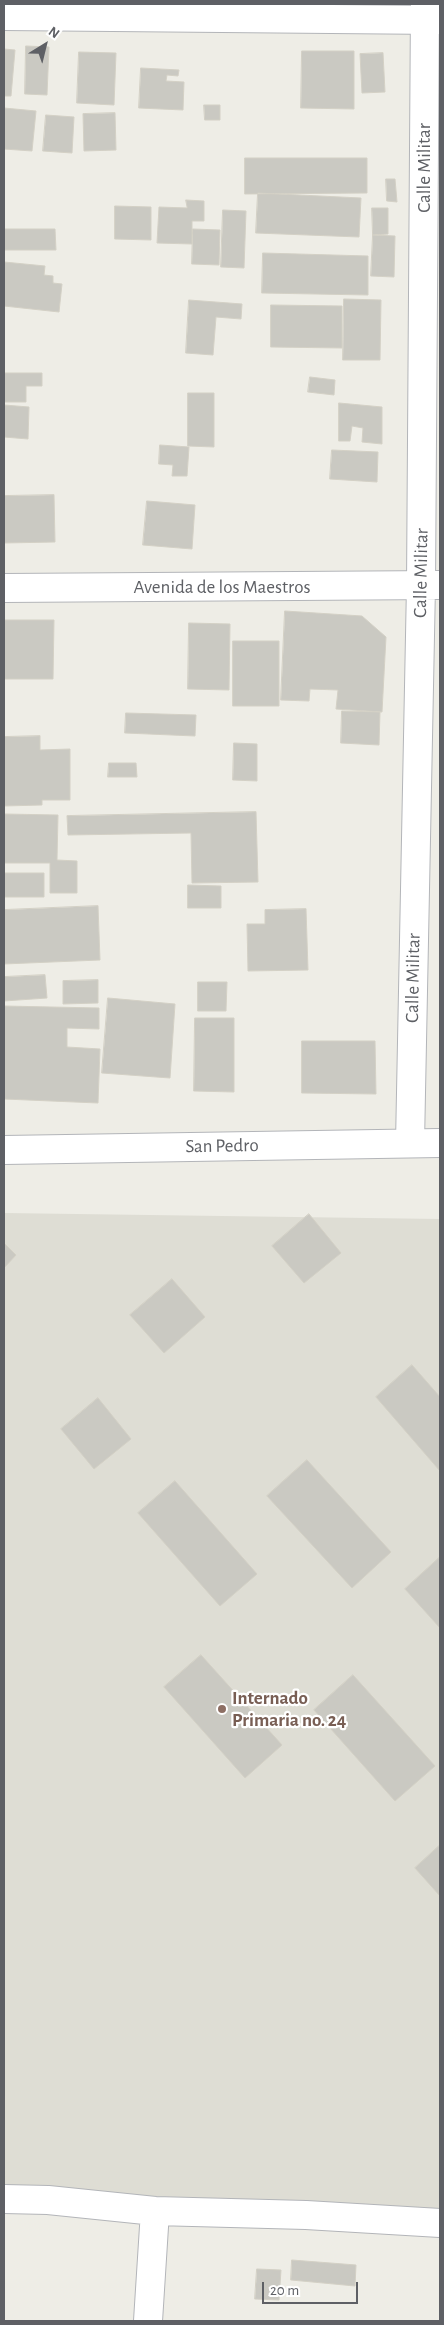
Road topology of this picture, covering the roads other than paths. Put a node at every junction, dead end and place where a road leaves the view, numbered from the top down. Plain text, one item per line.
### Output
1 (430, 15) edge
2 (4, 16) edge
3 (430, 585) edge
4 (4, 588) edge
5 (410, 1143) junction
6 (440, 1143) edge
7 (4, 1150) edge
8 (4, 2199) edge
9 (155, 2211) junction
10 (440, 2223) edge
11 (148, 2321) edge

1 - 2 street
1 - 3 street, Calle Militar
3 - 4 street, Avenida de los Maestros
3 - 5 street, Calle Militar
5 - 6 street, San Pedro
5 - 7 street, San Pedro
8 - 9 street
9 - 10 street
9 - 11 street

